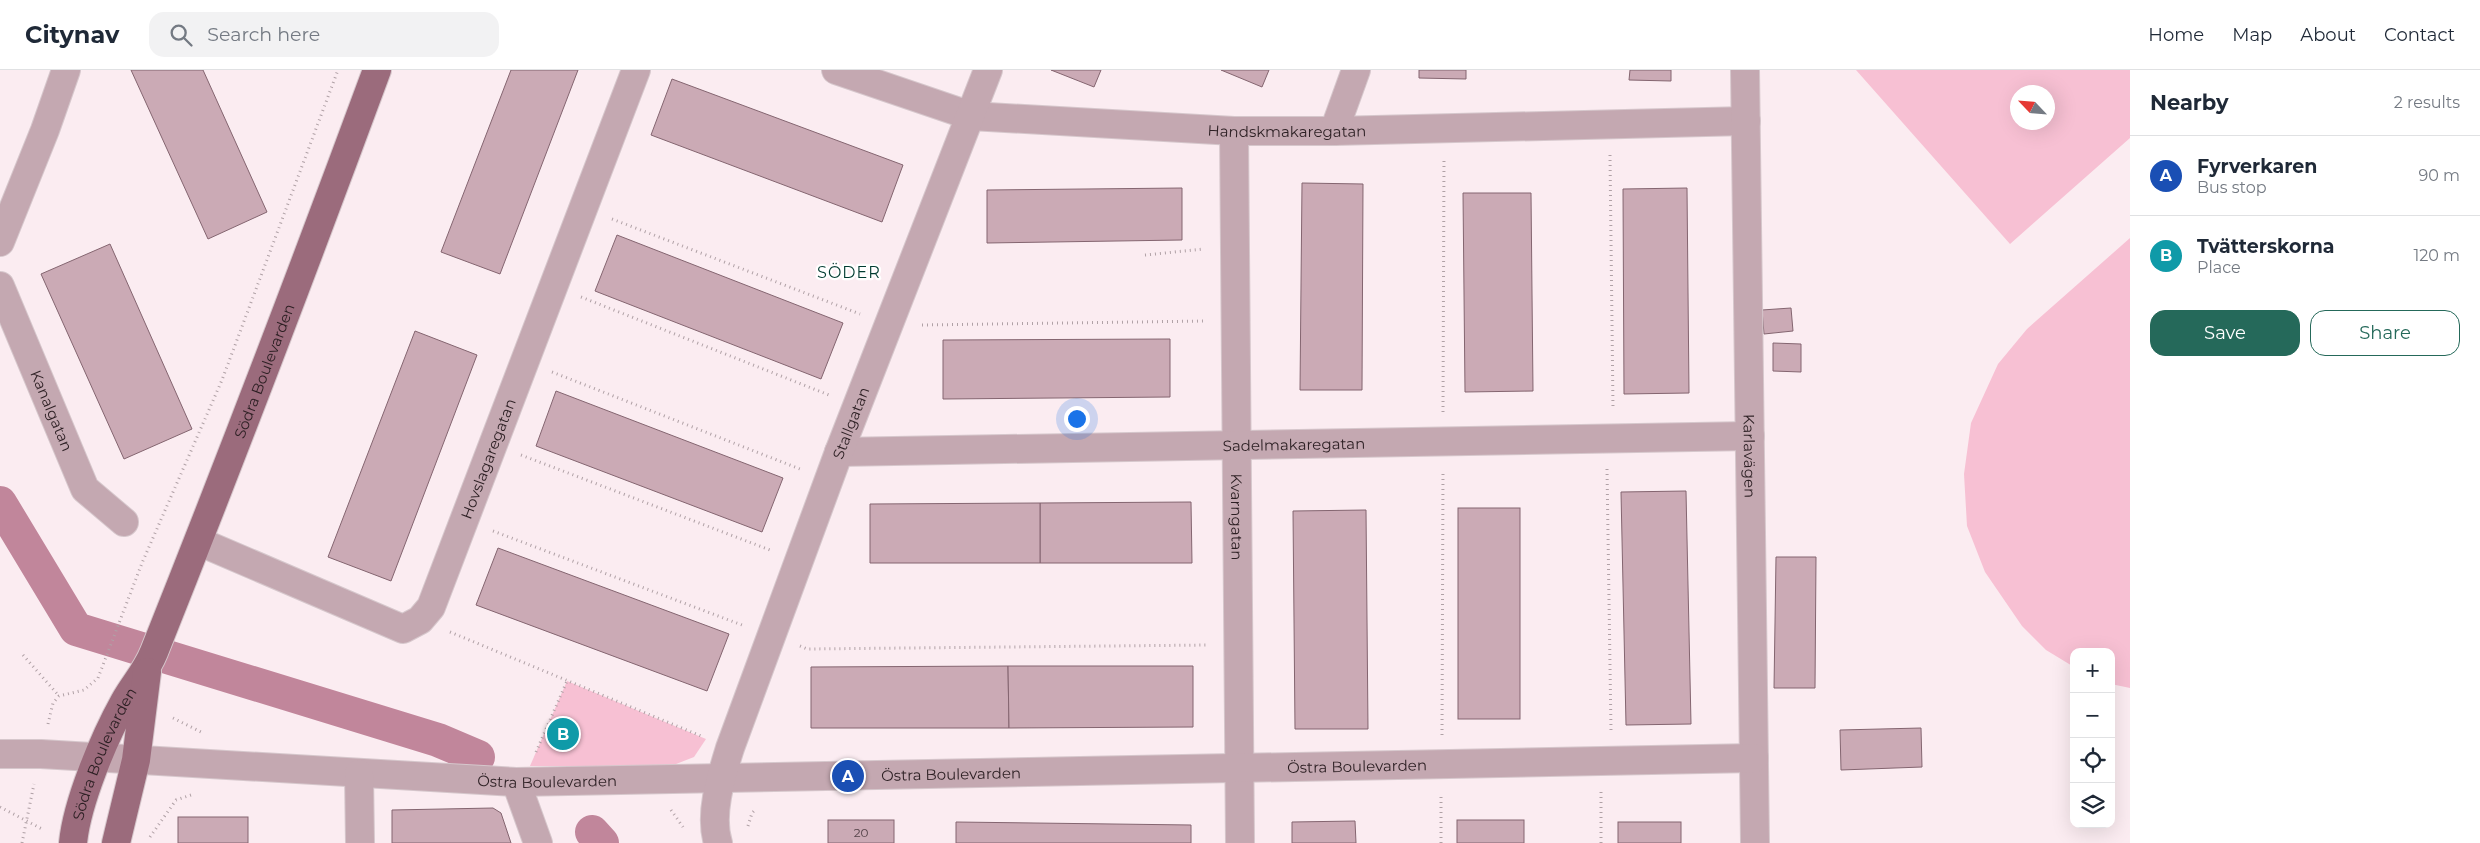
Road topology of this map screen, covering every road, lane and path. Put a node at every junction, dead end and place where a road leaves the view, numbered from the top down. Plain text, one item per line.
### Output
1 (66, 70) edge
2 (338, 70) edge
3 (377, 70) edge
4 (636, 70) edge
5 (836, 70) edge
6 (988, 70) edge
7 (1356, 70) edge
8 (1745, 70) edge
9 (971, 116) junction
10 (1746, 121) junction
11 (1444, 128) junction
12 (1234, 130) junction
13 (1334, 131) junction
14 (1610, 158) dead end
15 (583, 208) junction
16 (0, 242) edge
17 (1235, 246) junction
18 (1145, 255) dead end
19 (0, 286) edge
20 (554, 286) junction
21 (1235, 321) junction
22 (889, 325) junction
23 (525, 361) junction
24 (1613, 404) dead end
25 (857, 406) junction
26 (1750, 436) junction
27 (1607, 438) junction
28 (1443, 441) junction
29 (493, 444) junction
30 (1236, 445) junction
31 (839, 452) junction
32 (828, 480) junction
33 (464, 520) junction
34 (124, 522) dead end
35 (200, 542) junction
36 (799, 560) junction
37 (420, 620) junction
38 (771, 636) junction
39 (1238, 645) junction
40 (23, 655) dead end
41 (147, 670) junction
42 (730, 748) junction
43 (0, 754) edge
44 (99, 758) junction
45 (1754, 758) junction
46 (136, 760) junction
47 (1606, 761) junction
48 (1442, 765) junction
49 (1240, 769) junction
50 (359, 774) junction
51 (721, 779) junction
52 (516, 782) junction
53 (194, 795) dead end
54 (0, 808) edge
55 (73, 840) edge
56 (116, 843) edge
57 (360, 843) edge
58 (538, 843) edge
59 (718, 843) edge
60 (1240, 843) edge
61 (1441, 843) edge
62 (1601, 843) edge
63 (1755, 843) edge

1 - 16 street
2 - 40 path
3 - 35 main road, Södra Boulevarden
4 - 15 street, Hovslagaregatan
5 - 9 street, Handskmakaregatan
6 - 9 street, Stallgatan
7 - 13 street
8 - 10 street, Karlavägen
9 - 12 street, Handskmakaregatan
9 - 22 street, Stallgatan
10 - 11 street, Handskmakaregatan
10 - 26 street, Karlavägen
11 - 13 street, Handskmakaregatan
11 - 28 path
12 - 13 street, Handskmakaregatan
12 - 17 street, Kvarngatan
14 - 24 path
15 - 20 street, Hovslagaregatan
15 - 22 path
17 - 18 path
17 - 21 street, Kvarngatan
19 - 34 street, Kanalgatan
20 - 23 street, Hovslagaregatan
20 - 25 path
21 - 22 path
21 - 30 street, Kvarngatan
22 - 25 street, Stallgatan
23 - 29 street, Hovslagaregatan
23 - 32 path
25 - 31 street, Stallgatan
26 - 27 street, Sadelmakaregatan
26 - 45 street, Karlavägen
27 - 28 street, Sadelmakaregatan
27 - 47 path
28 - 30 street, Sadelmakaregatan
28 - 48 path
29 - 33 street, Hovslagaregatan
29 - 36 path
30 - 31 street, Sadelmakaregatan
30 - 39 street, Kvarngatan
31 - 32 street, Stallgatan
32 - 36 street, Stallgatan
33 - 37 street, Hovslagaregatan
33 - 38 path
35 - 37 street
35 - 41 main road, Södra Boulevarden
36 - 38 street, Stallgatan
37 - 42 path
38 - 39 path
38 - 42 street, Stallgatan
39 - 49 street, Kvarngatan
41 - 44 main road, Södra Boulevarden
41 - 46 main road, Södra Boulevarden
42 - 51 street, Stallgatan
43 - 44 street, Östra Boulevarden
44 - 46 street, Östra Boulevarden
44 - 55 main road, Södra Boulevarden
45 - 47 street, Östra Boulevarden
45 - 63 street, Karlavägen
46 - 50 street, Östra Boulevarden
46 - 56 main road, Södra Boulevarden
47 - 48 street, Östra Boulevarden
47 - 62 path
48 - 49 street, Östra Boulevarden
48 - 61 path
49 - 51 street, Östra Boulevarden
49 - 60 street, Kvarngatan
50 - 52 street, Östra Boulevarden
50 - 57 street
51 - 52 street, Östra Boulevarden
51 - 59 street, Stallgatan
52 - 58 street
53 - 56 path
54 - 55 path

